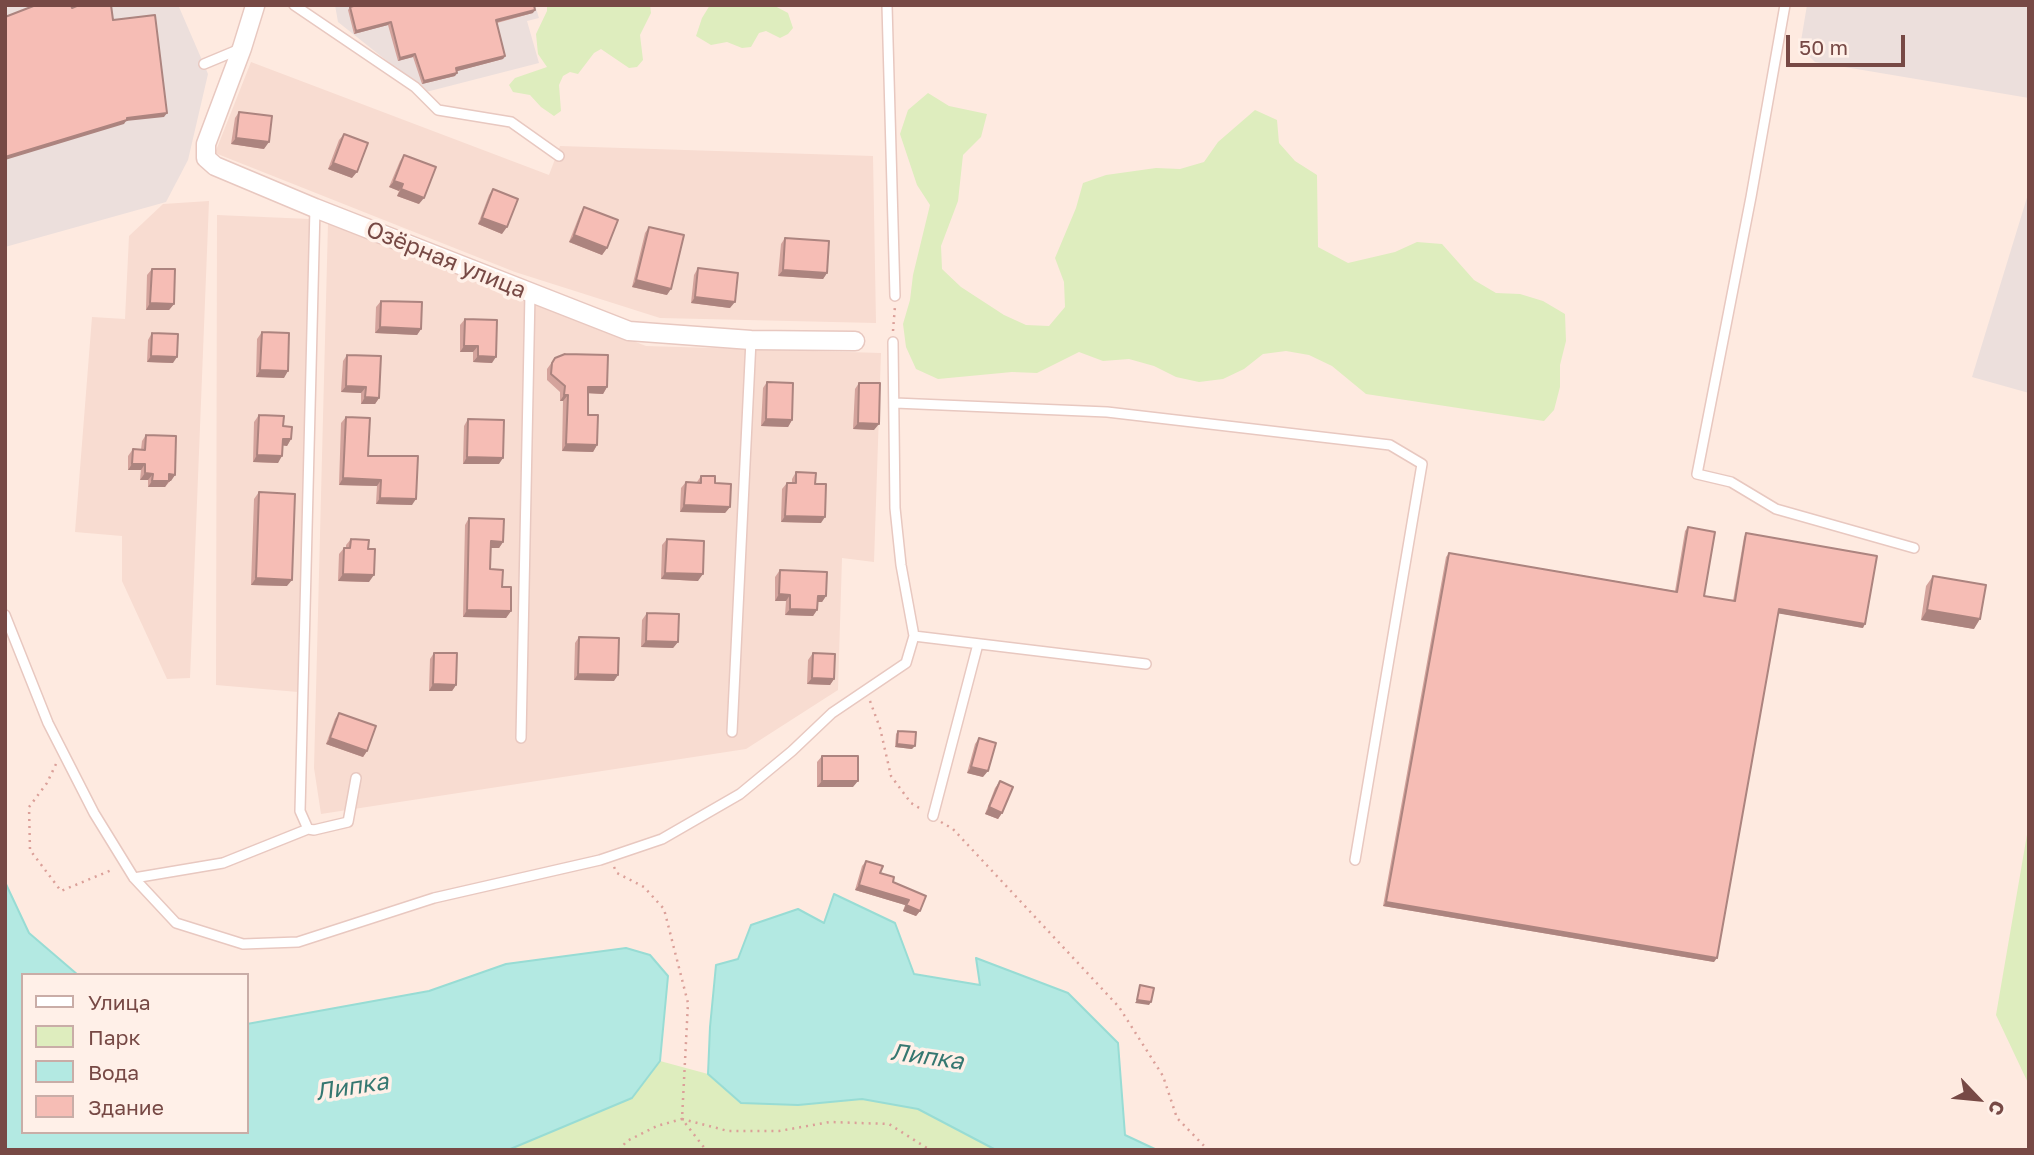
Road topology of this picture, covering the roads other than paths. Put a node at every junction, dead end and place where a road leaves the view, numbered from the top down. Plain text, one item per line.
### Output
1 (293, 5) edge
2 (887, 5) edge
3 (1785, 5) edge
4 (256, 6) edge
5 (242, 48) junction
6 (204, 64) dead end
7 (559, 156) dead end
8 (315, 208) junction
9 (530, 293) junction
10 (895, 296) road end
11 (751, 340) junction
12 (855, 341) dead end
13 (893, 342) road end
14 (895, 403) junction
15 (1914, 548) dead end
16 (5, 615) edge
17 (914, 636) junction
18 (978, 644) junction
19 (1146, 664) dead end
20 (732, 732) dead end
21 (521, 738) dead end
22 (356, 778) dead end
23 (933, 816) road end
24 (308, 829) junction
25 (1355, 860) dead end
26 (134, 878) junction

1 - 7 lane
2 - 10 lane
3 - 15 lane
4 - 5 street, Озёрная улица
5 - 6 lane
5 - 8 street, Озёрная улица
8 - 9 street, Озёрная улица
8 - 24 lane
9 - 11 street, Озёрная улица
9 - 21 lane
11 - 12 street, Озёрная улица
11 - 20 lane
13 - 14 lane
14 - 17 lane
14 - 25 lane
16 - 26 lane
17 - 18 lane
17 - 26 lane
18 - 19 lane
18 - 23 lane
22 - 24 lane
24 - 26 lane

